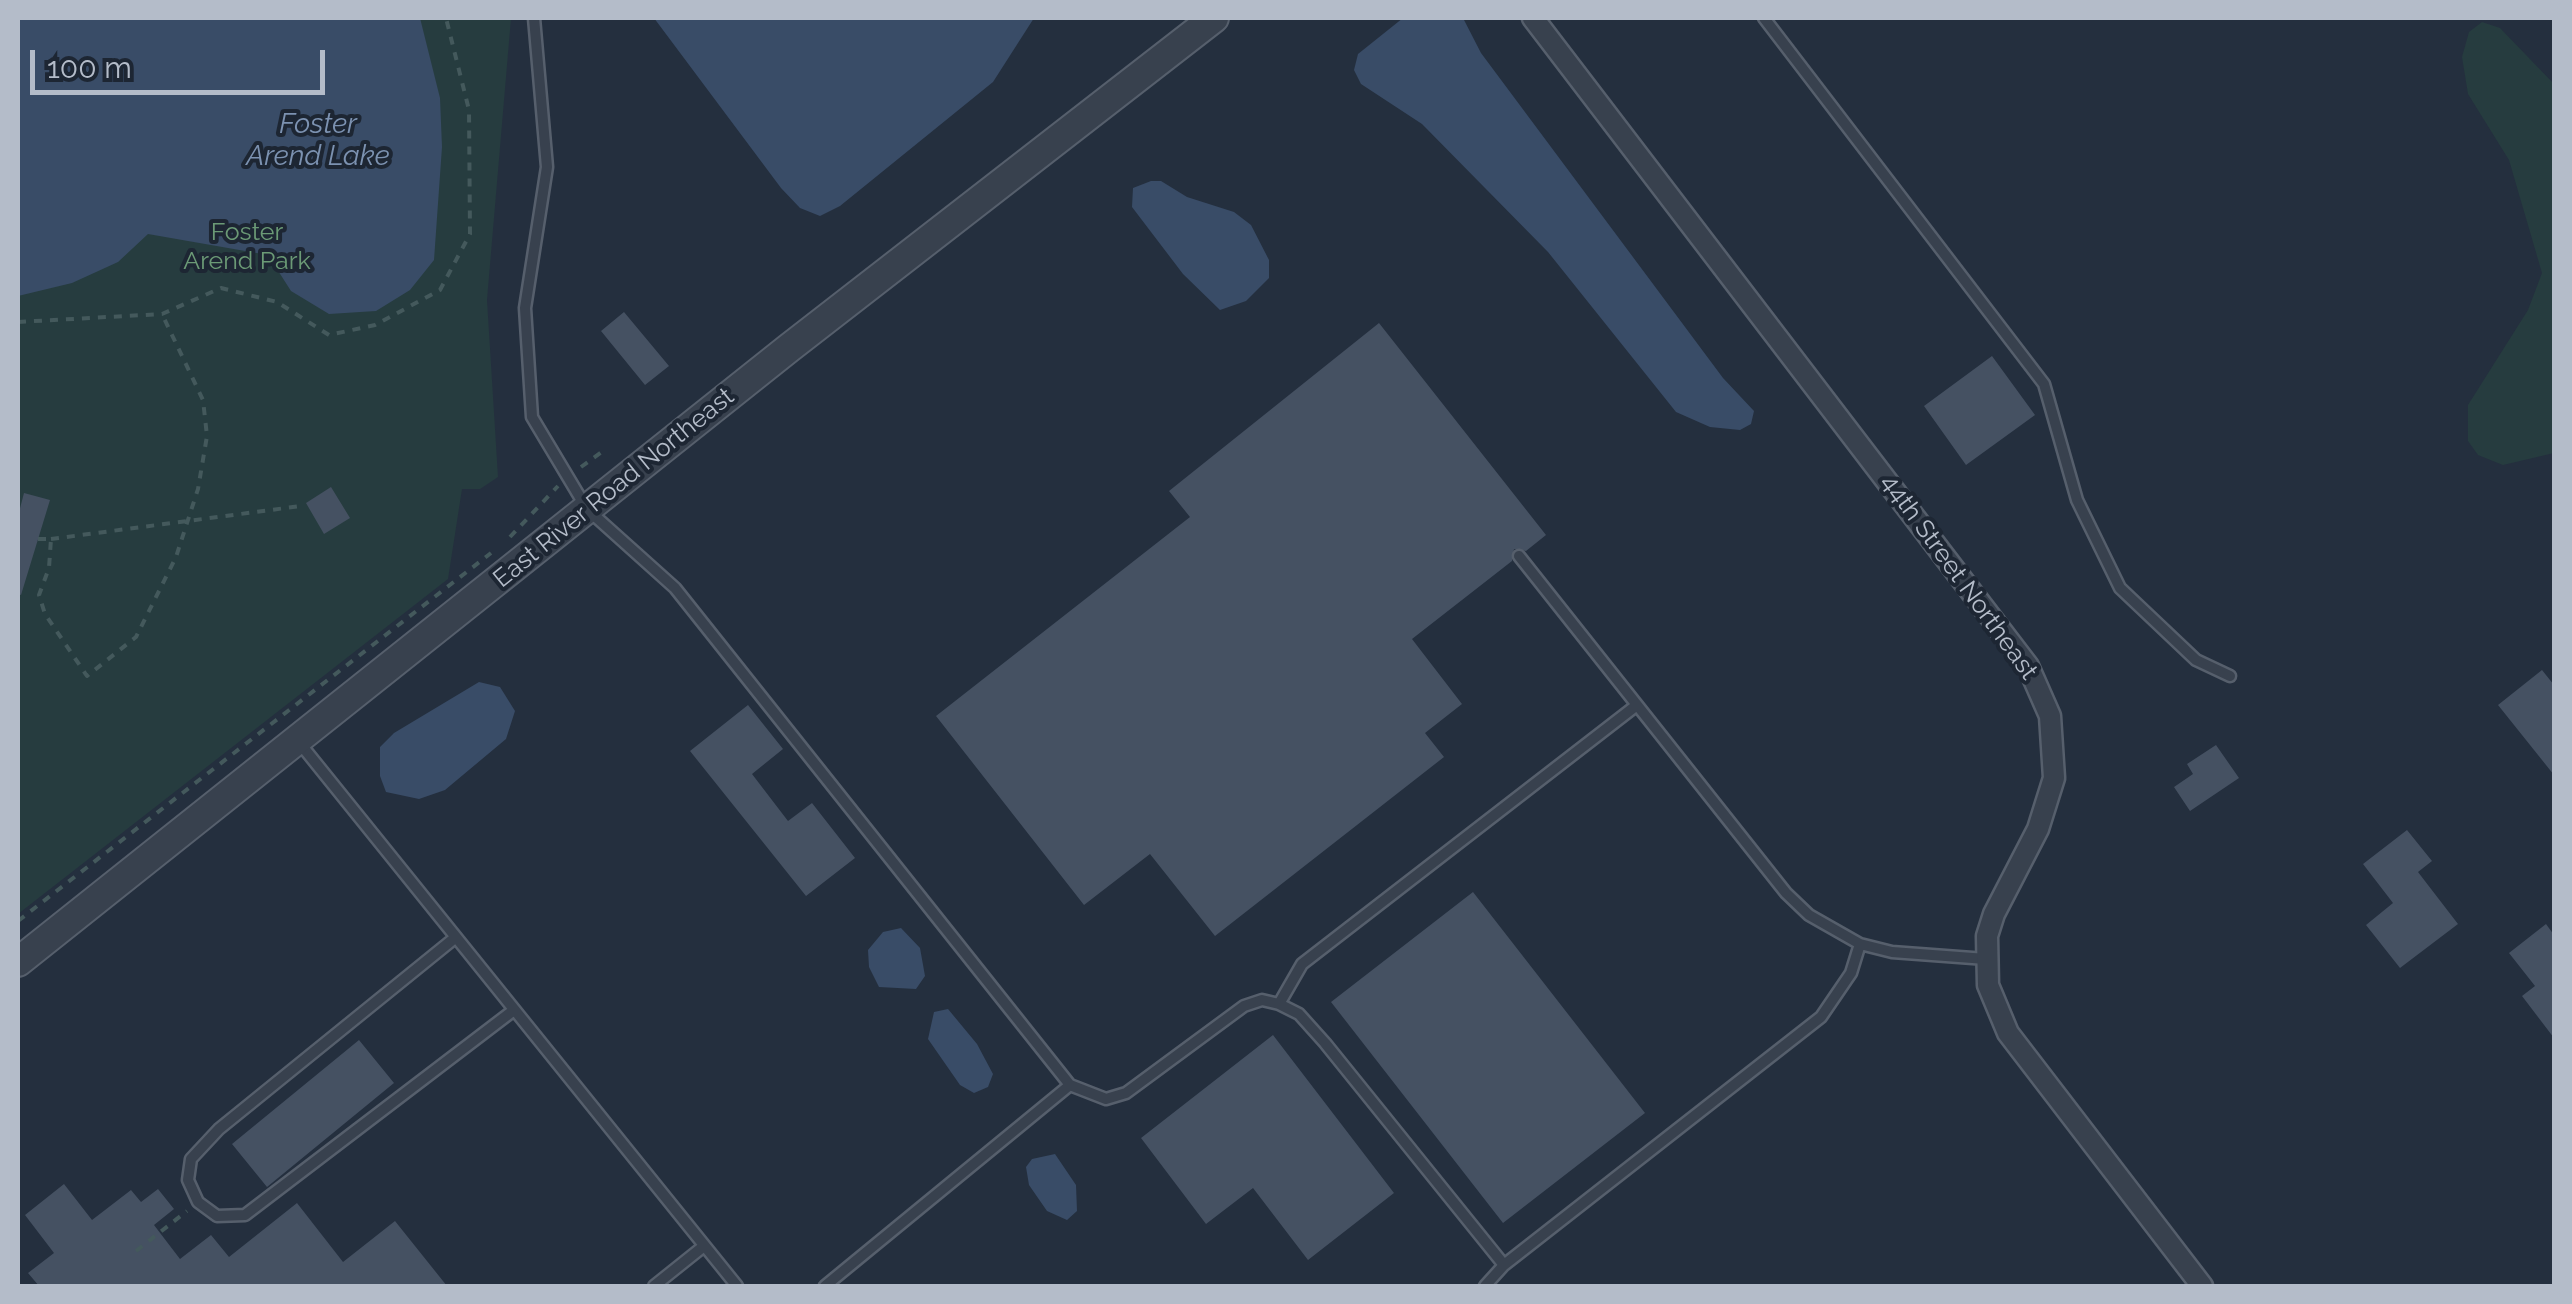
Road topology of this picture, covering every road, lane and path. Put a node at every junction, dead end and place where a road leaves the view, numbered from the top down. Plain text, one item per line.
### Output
1 (446, 18) edge
2 (534, 18) edge
3 (1214, 18) edge
4 (1533, 18) edge
5 (1764, 18) edge
6 (162, 314) junction
7 (18, 322) edge
8 (603, 450) dead end
9 (567, 478) junction
10 (301, 506) dead end
11 (587, 509) junction
12 (188, 519) junction
13 (38, 539) dead end
14 (51, 539) junction
15 (508, 540) dead end
16 (492, 552) dead end
17 (1519, 556) dead end
18 (2230, 676) dead end
19 (1637, 705) junction
20 (298, 740) junction
21 (18, 922) edge
22 (456, 937) junction
23 (1860, 944) junction
24 (1986, 958) junction
25 (18, 962) edge
26 (1280, 1004) junction
27 (514, 1010) junction
28 (1070, 1085) junction
29 (198, 1202) junction
30 (704, 1246) junction
31 (136, 1251) dead end
32 (1504, 1265) junction
33 (654, 1286) edge
34 (737, 1286) edge
35 (825, 1286) edge
36 (1486, 1286) edge
37 (2202, 1286) edge

1 - 6 path
2 - 9 lane
3 - 11 street, East River Road Northeast
4 - 24 street, 44th Street Northeast
5 - 18 lane
6 - 7 path
6 - 12 path
8 - 9 path
9 - 11 lane
9 - 15 path
10 - 12 path
11 - 20 street, East River Road Northeast
11 - 28 lane
12 - 14 path
12 - 14 path
13 - 14 path
16 - 21 path
17 - 19 lane
19 - 23 lane
19 - 26 lane
20 - 22 lane
20 - 25 street, East River Road Northeast
22 - 27 lane
22 - 29 lane
23 - 24 lane
23 - 32 lane
24 - 37 street, 44th Street Northeast
26 - 28 lane
26 - 32 lane
27 - 29 lane
27 - 30 lane
28 - 35 lane
29 - 31 path
30 - 33 lane
30 - 34 lane
32 - 36 lane

